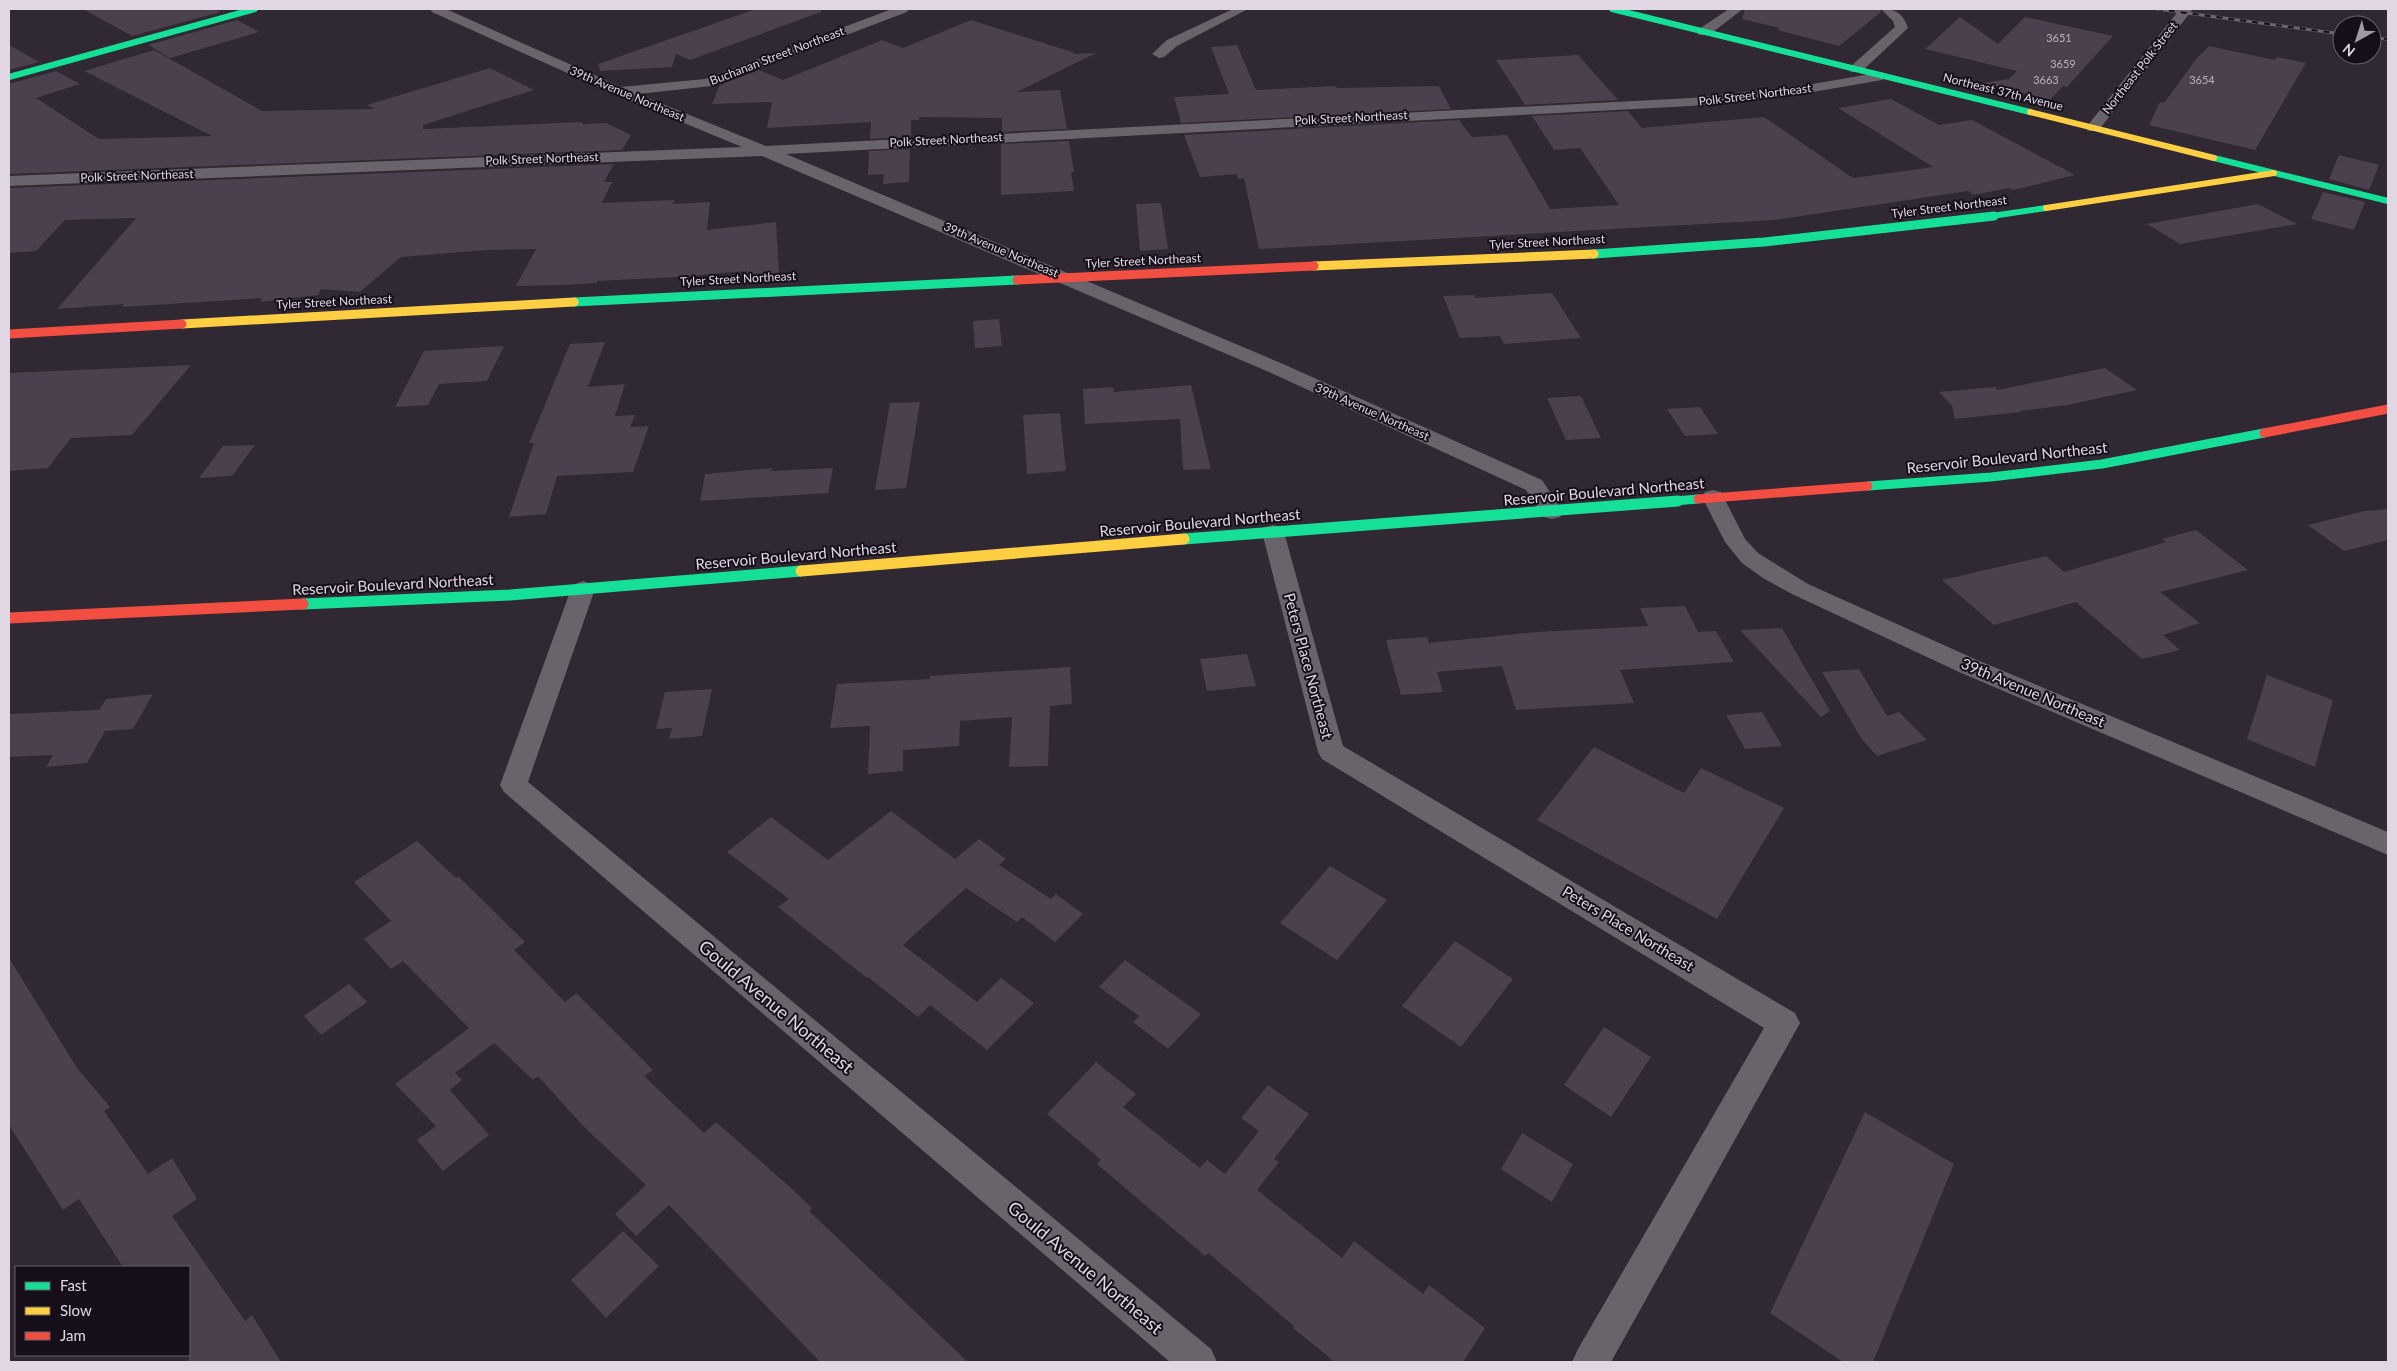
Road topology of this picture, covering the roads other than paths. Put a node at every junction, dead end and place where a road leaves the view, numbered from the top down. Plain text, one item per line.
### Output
1 (255, 9) edge
2 (436, 9) edge
3 (903, 9) edge
4 (1242, 9) edge
5 (1612, 9) edge
6 (1737, 9) edge
7 (1887, 9) edge
8 (2187, 9) edge
9 (1704, 32) junction
10 (1159, 54) dead end
11 (1856, 70) junction
12 (1882, 76) junction
13 (9, 77) edge
14 (619, 92) junction
15 (2093, 128) junction
16 (763, 151) junction
17 (2274, 173) junction
18 (9, 181) edge
19 (2388, 201) edge
20 (1067, 278) junction
21 (9, 334) edge
22 (2388, 410) edge
23 (1714, 497) junction
24 (1552, 512) junction
25 (1273, 532) junction
26 (583, 589) junction
27 (9, 618) edge
28 (2388, 844) edge
29 (1198, 1362) edge
30 (1591, 1362) edge

1 - 13 street
2 - 14 street, 39th Avenue Northeast
3 - 14 street, Buchanan Street Northeast
4 - 10 street
5 - 9 street, Northeast 37th Avenue
6 - 9 street
7 - 11 street
8 - 15 street, Northeast Polk Street
9 - 11 street, Northeast 37th Avenue
11 - 12 street, Northeast 37th Avenue
12 - 15 street, Northeast 37th Avenue
12 - 16 street, Polk Street Northeast
14 - 16 street, 39th Avenue Northeast
15 - 17 street, Northeast 37th Avenue
16 - 18 street, Polk Street Northeast
16 - 20 street, 39th Avenue Northeast
17 - 19 street, Northeast 37th Avenue
17 - 20 street, Tyler Street Northeast
20 - 21 street, Tyler Street Northeast
20 - 24 street, 39th Avenue Northeast
22 - 23 street, Reservoir Boulevard Northeast
23 - 24 street, Reservoir Boulevard Northeast
23 - 28 street, 39th Avenue Northeast
24 - 25 street, Reservoir Boulevard Northeast
25 - 26 street, Reservoir Boulevard Northeast
25 - 30 street, Peters Place Northeast
26 - 27 street, Reservoir Boulevard Northeast
26 - 29 street, Gould Avenue Northeast

